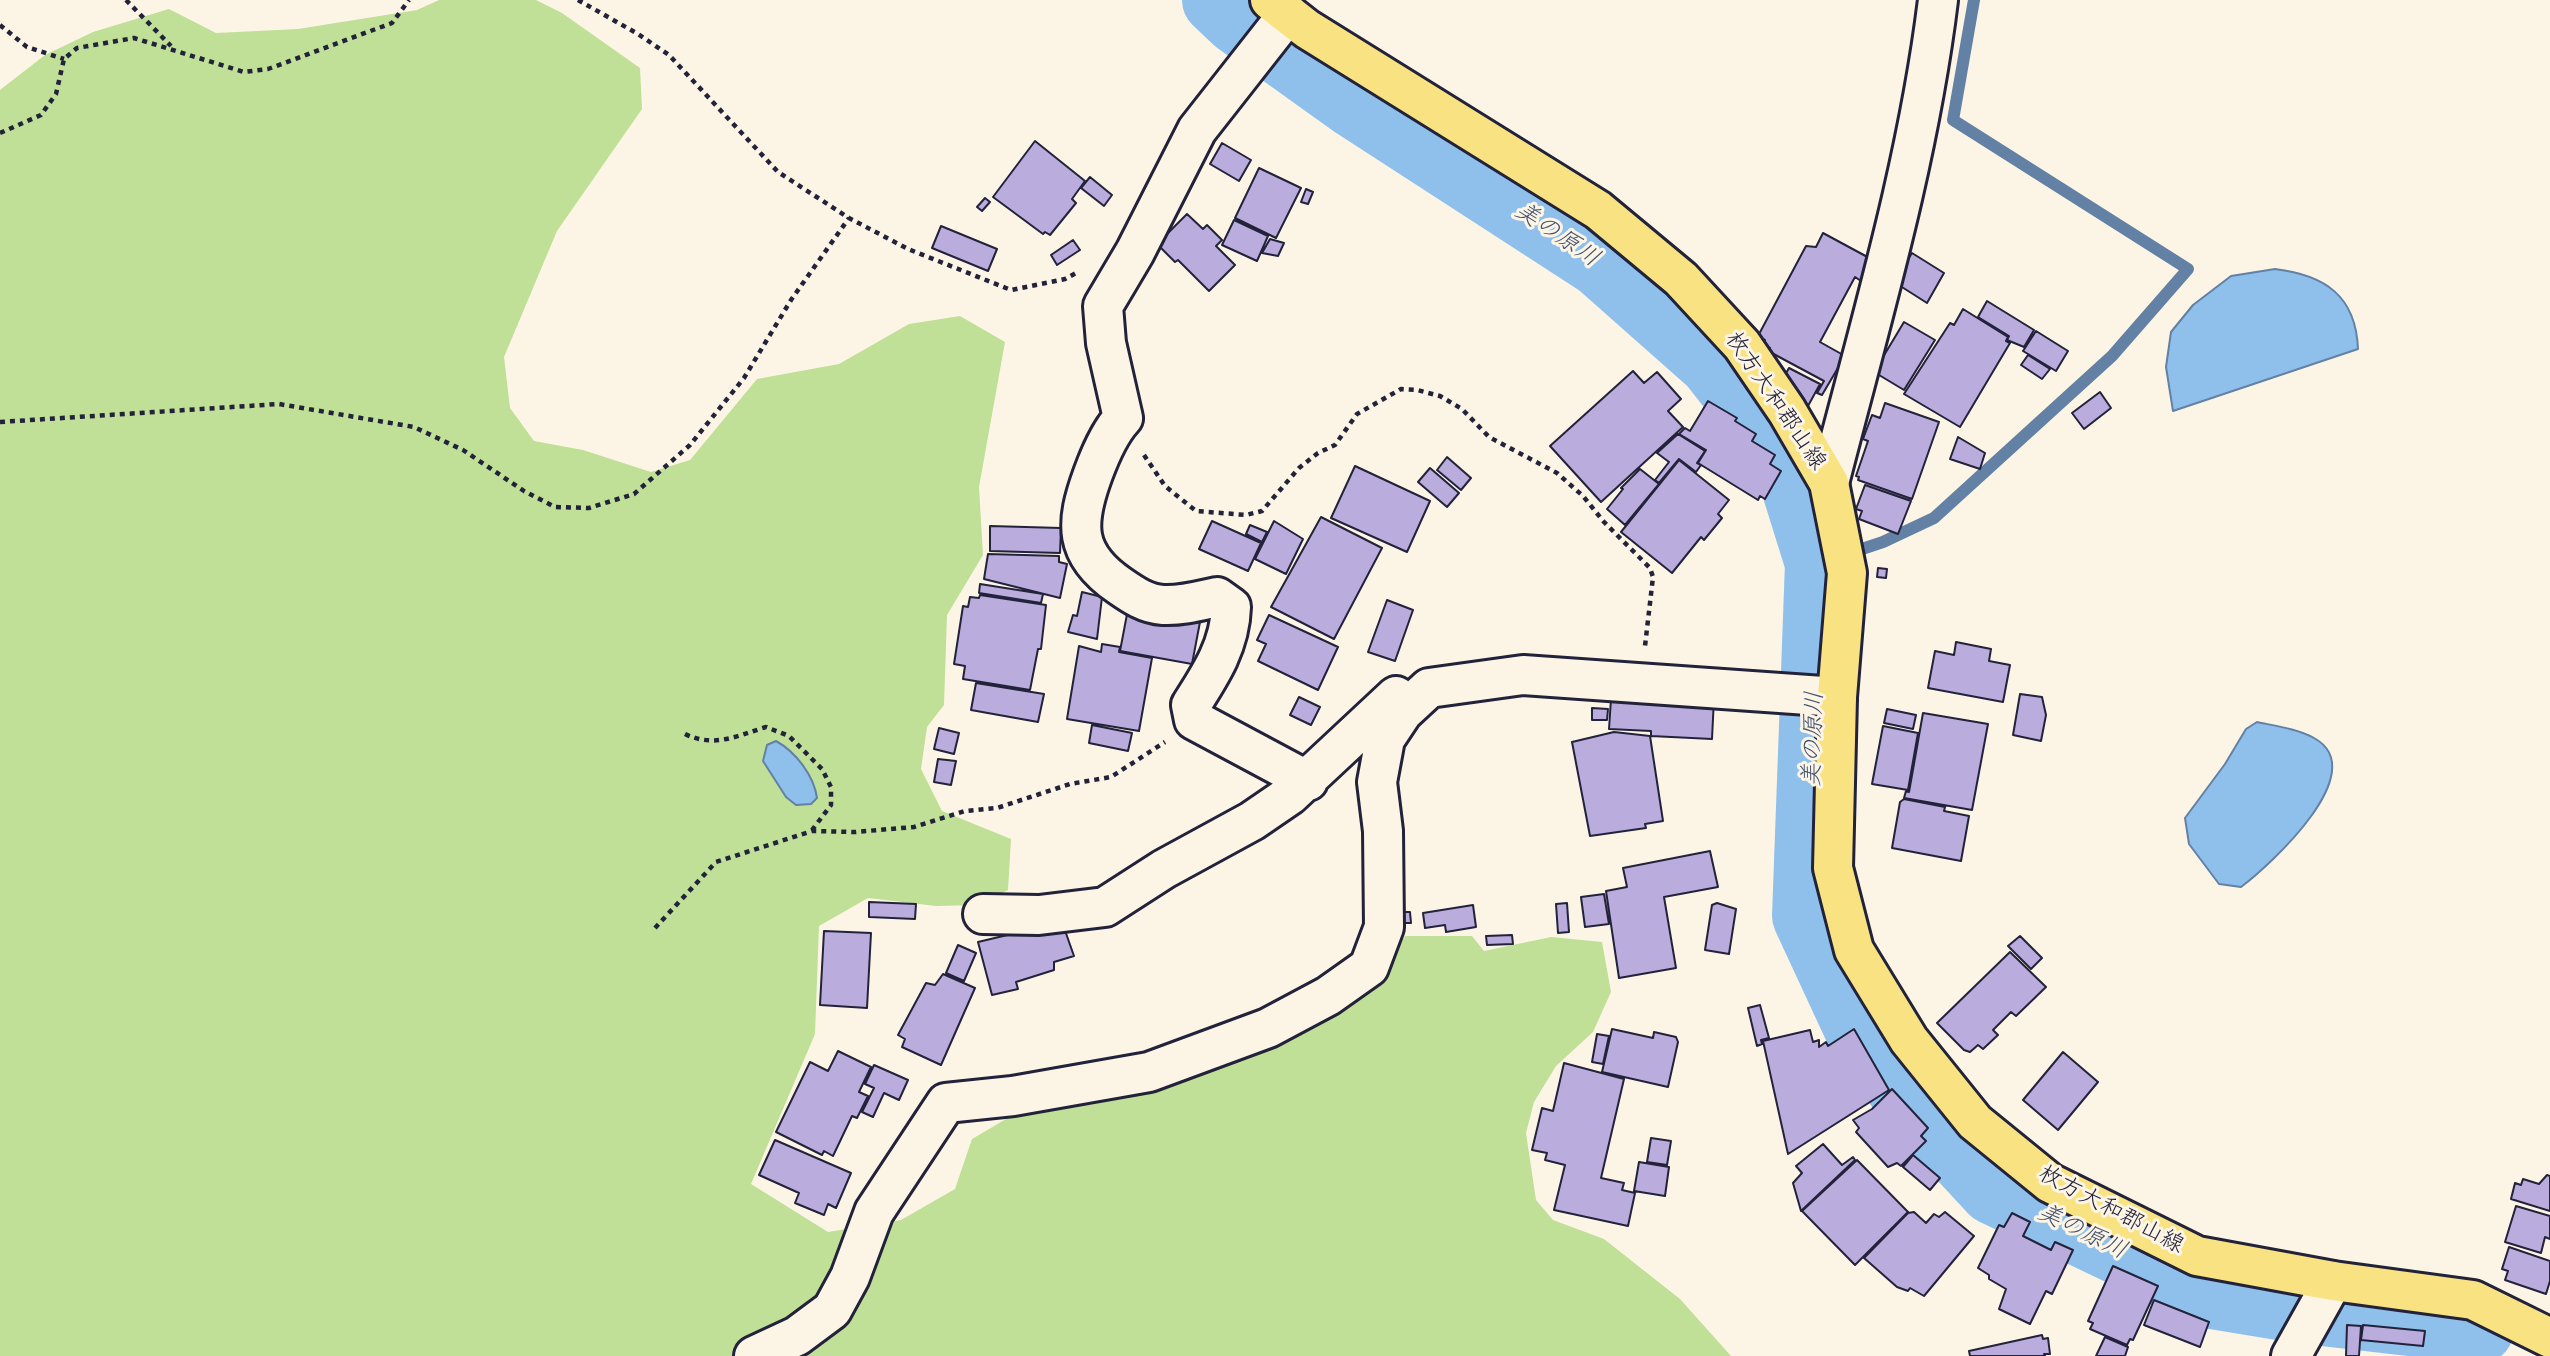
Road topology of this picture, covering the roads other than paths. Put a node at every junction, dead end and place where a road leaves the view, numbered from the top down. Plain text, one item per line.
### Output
1 (1938, 0) edge
2 (1279, 7) edge
3 (1829, 483) junction
4 (1429, 688) junction
5 (1837, 698) junction
6 (1308, 781) junction
7 (983, 914) dead end
8 (2333, 1281) junction
9 (2550, 1338) edge
10 (754, 1356) edge
11 (2291, 1356) edge

1 - 3 street
2 - 3 main road, 枚方大和郡山線
2 - 6 street
3 - 5 main road, 枚方大和郡山線
4 - 5 street
4 - 6 street
4 - 10 street
5 - 8 main road, 枚方大和郡山線
6 - 7 street
8 - 9 main road, 枚方大和郡山線
8 - 11 street

